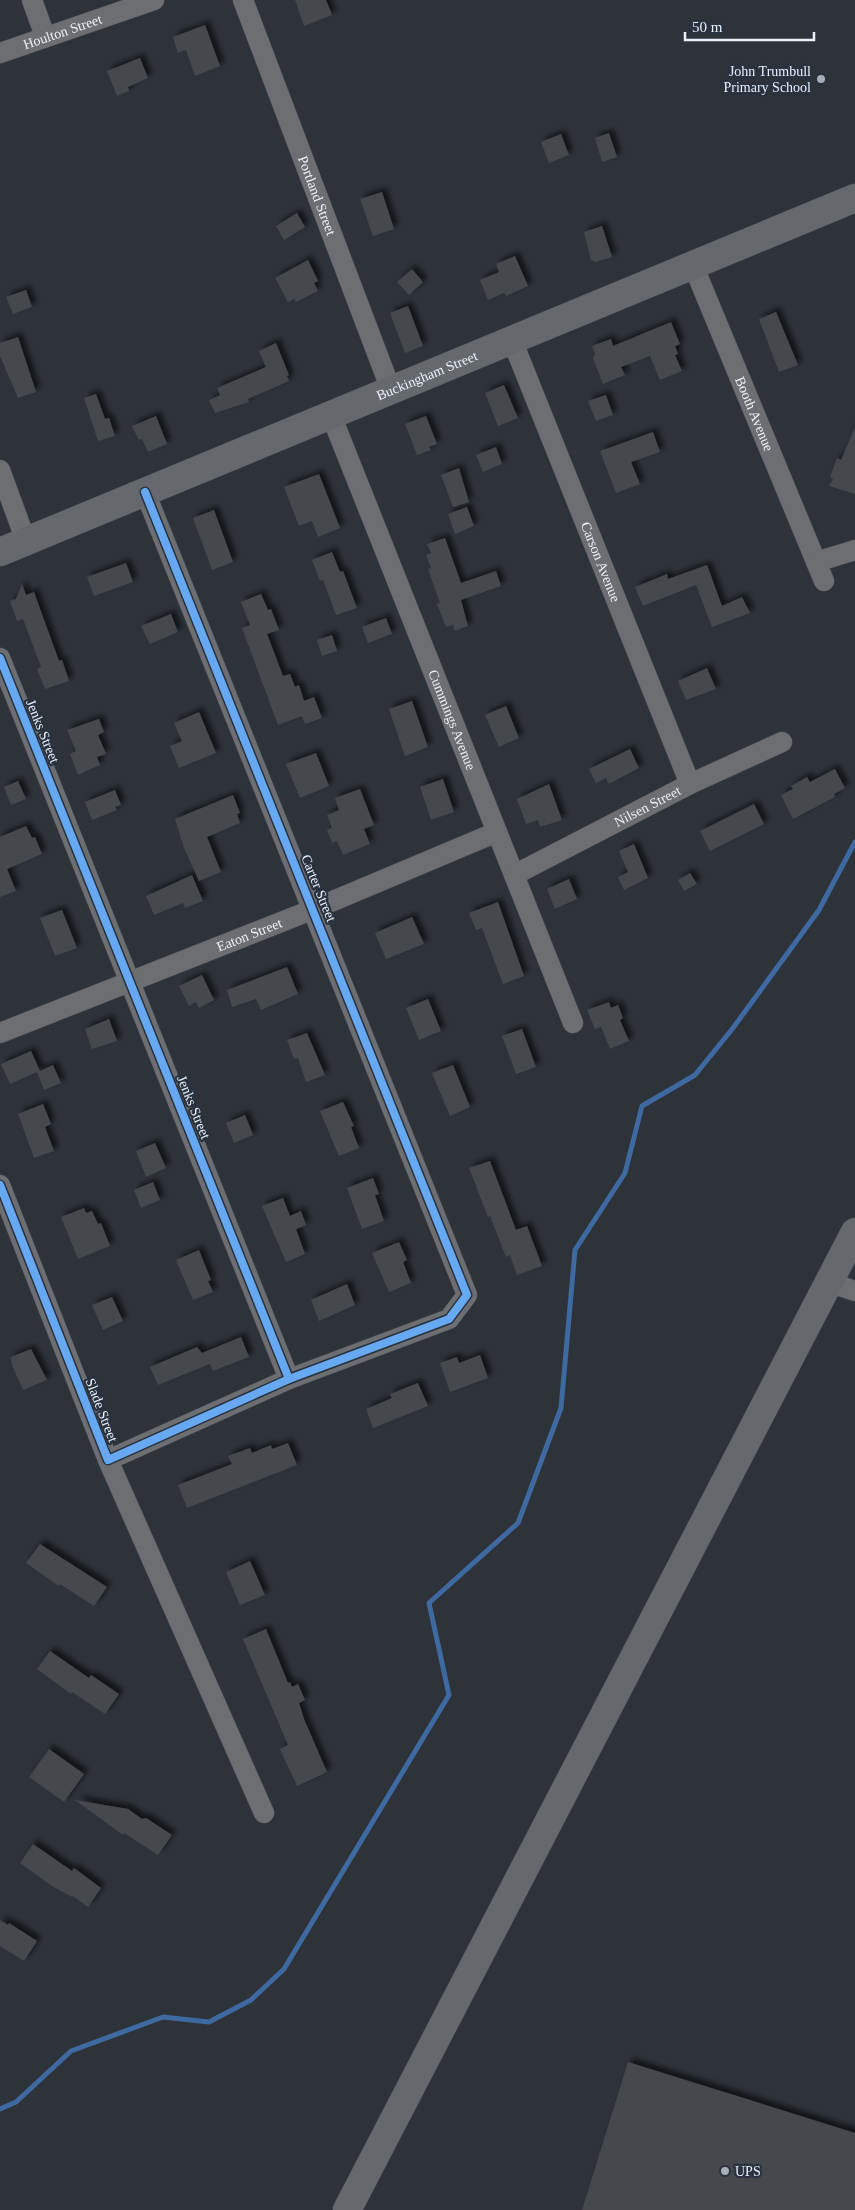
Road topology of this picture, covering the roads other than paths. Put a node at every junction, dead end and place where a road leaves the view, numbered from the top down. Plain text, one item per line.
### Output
1 (32, 0) edge
2 (154, 0) edge
3 (243, 0) edge
4 (46, 36) junction
5 (0, 53) edge
6 (855, 198) edge
7 (693, 265) junction
8 (512, 340) junction
9 (391, 390) junction
10 (331, 415) junction
11 (0, 470) edge
12 (145, 492) junction
13 (26, 541) junction
14 (855, 550) edge
15 (0, 552) edge
16 (816, 562) junction
17 (824, 580) dead end
18 (0, 658) edge
19 (782, 742) dead end
20 (690, 784) junction
21 (497, 832) junction
22 (514, 875) junction
23 (314, 909) junction
24 (130, 980) junction
25 (573, 1023) dead end
26 (0, 1034) edge
27 (0, 1185) edge
28 (855, 1232) edge
29 (828, 1282) junction
30 (855, 1291) edge
31 (289, 1380) junction
32 (108, 1460) junction
33 (264, 1813) dead end
34 (346, 2210) edge

1 - 4 street
2 - 4 street, Houlton Street
3 - 9 street, Portland Street
4 - 5 street, Houlton Street
6 - 7 main road, Buckingham Street
7 - 8 main road, Buckingham Street
7 - 16 street, Booth Avenue
8 - 9 main road, Buckingham Street
8 - 20 street, Carson Avenue
9 - 10 main road, Buckingham Street
10 - 12 main road, Buckingham Street
10 - 21 street, Cummings Avenue
11 - 13 street
12 - 13 main road, Buckingham Street
12 - 23 street, Carter Street
13 - 15 main road, Buckingham Street
14 - 16 street
16 - 17 street, Booth Avenue
18 - 24 street, Jenks Street
19 - 20 street, Nilsen Street
20 - 22 street, Nilsen Street
21 - 22 street, Cummings Avenue
21 - 23 street, Eaton Street
22 - 25 street, Cummings Avenue
23 - 24 street, Eaton Street
23 - 31 street, Carter Street
24 - 26 street, Eaton Street
24 - 31 street, Jenks Street
27 - 32 street, Slade Street
28 - 29 main road
29 - 30 street
29 - 34 main road
31 - 32 street, Slade Street
32 - 33 street, Slade Street

